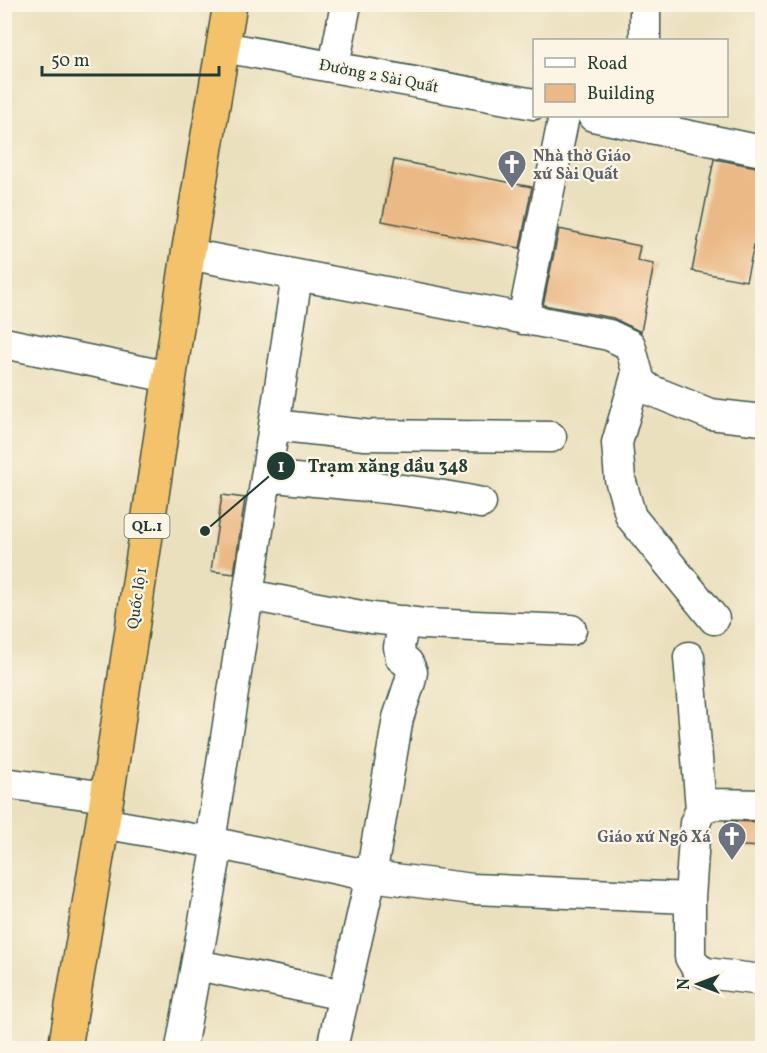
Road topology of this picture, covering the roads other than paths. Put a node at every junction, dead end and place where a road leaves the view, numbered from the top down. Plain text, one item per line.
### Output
1 (230, 4) edge
2 (346, 4) edge
3 (645, 4) edge
4 (645, 39) edge
5 (223, 47) junction
6 (334, 66) junction
7 (533, 104) edge
8 (564, 117) edge
9 (604, 117) edge
10 (635, 120) edge
11 (762, 151) edge
12 (188, 254) junction
13 (297, 276) junction
14 (523, 319) junction
15 (4, 343) edge
16 (637, 373) junction
17 (169, 376) junction
18 (762, 420) edge
19 (274, 425) junction
20 (551, 437) dead end
21 (266, 476) junction
22 (481, 503) dead end
23 (248, 595) junction
24 (714, 619) dead end
25 (404, 621) junction
26 (571, 630) dead end
27 (689, 657) dead end
28 (4, 783) edge
29 (762, 805) edge
30 (701, 809) junction
31 (105, 810) junction
32 (214, 843) junction
33 (371, 876) junction
34 (690, 898) junction
35 (197, 965) junction
36 (762, 980) edge
37 (344, 995) junction
38 (64, 1048) edge
39 (181, 1048) edge
40 (332, 1048) edge

1 - 5 highway, Quốc lộ 1 / QL.1
2 - 6 street
3 - 4 street
5 - 6 street, Đường 2 Sài Quất
5 - 12 highway, Quốc lộ 1 / QL.1
6 - 7 street, Đường 2 Sài Quất
8 - 14 street
9 - 10 street
10 - 11 street
12 - 13 street
12 - 17 highway, Quốc lộ 1 / QL.1
13 - 14 street
13 - 19 street
14 - 16 street
15 - 17 street
16 - 18 street
16 - 24 street
17 - 31 highway, Quốc lộ 1 / QL.1
19 - 20 street
19 - 21 street
21 - 22 street
21 - 23 street
23 - 25 street
23 - 32 street
25 - 26 street
25 - 33 street
27 - 30 street
28 - 31 street
29 - 30 street
30 - 34 street
31 - 32 street
31 - 38 highway, Quốc lộ 1 / QL.1
32 - 33 street
32 - 35 street
33 - 34 street
33 - 37 street
34 - 36 street
35 - 37 street
35 - 39 street
37 - 40 street

